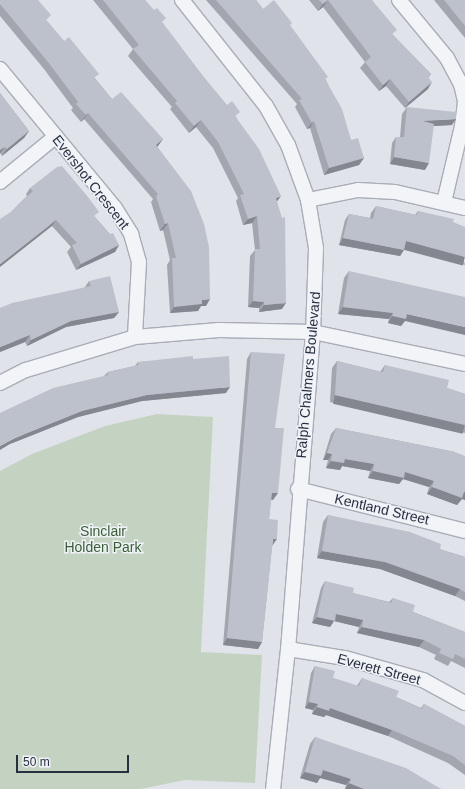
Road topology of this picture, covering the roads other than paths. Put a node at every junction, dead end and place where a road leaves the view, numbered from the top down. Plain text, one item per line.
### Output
1 (182, 0) edge
2 (399, 0) edge
3 (0, 69) edge
4 (55, 137) junction
5 (0, 182) edge
6 (308, 200) junction
7 (444, 202) junction
8 (465, 208) edge
9 (313, 332) junction
10 (135, 337) junction
11 (465, 364) edge
12 (0, 383) edge
13 (298, 489) junction
14 (465, 531) edge
15 (288, 650) junction
16 (465, 703) edge
17 (273, 789) edge

1 - 6 street, Ralph Chalmers Boulevard
2 - 7 street
3 - 4 street, Evershot Crescent
4 - 5 street
4 - 10 street, Evershot Crescent
6 - 7 street
6 - 9 street, Ralph Chalmers Boulevard
7 - 8 street
9 - 10 street
9 - 11 street
9 - 13 street, Ralph Chalmers Boulevard
10 - 12 street
13 - 14 street, Kentland Street
13 - 15 street, Ralph Chalmers Boulevard
15 - 16 street, Everett Street
15 - 17 street, Ralph Chalmers Boulevard

